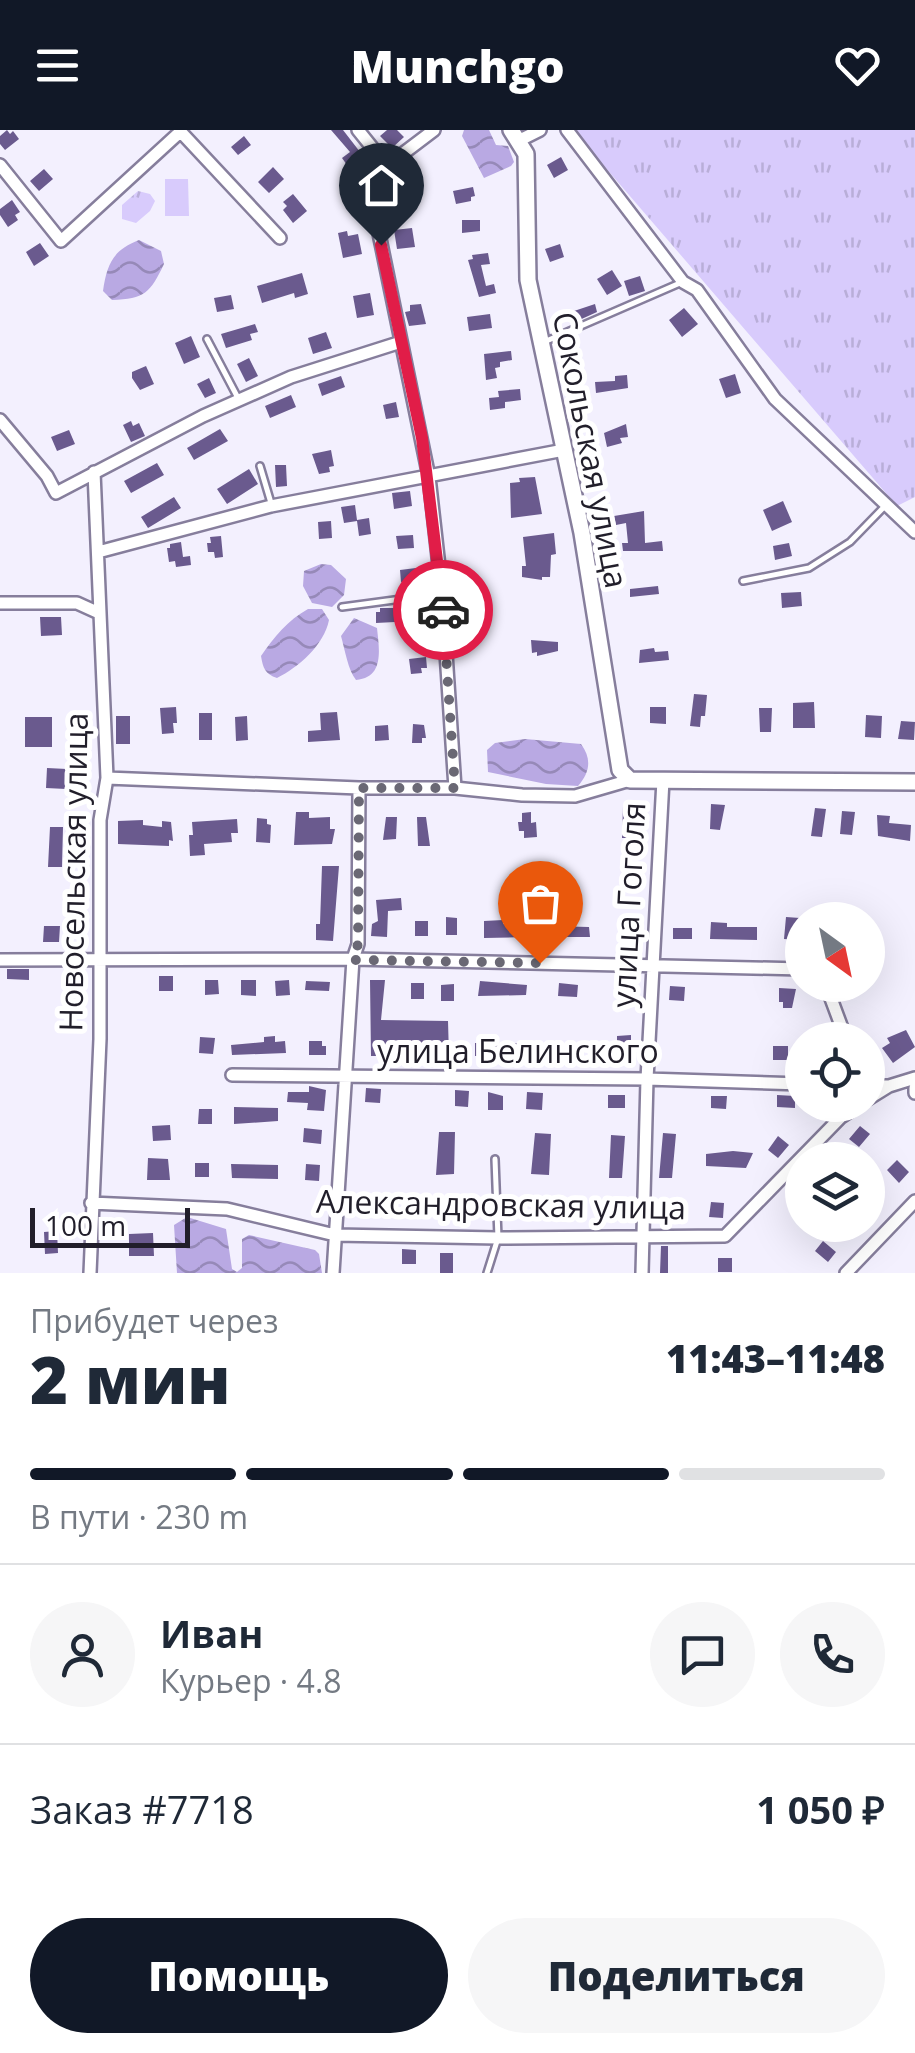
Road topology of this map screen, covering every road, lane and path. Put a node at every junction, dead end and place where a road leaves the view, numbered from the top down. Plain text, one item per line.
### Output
1 (358, 130) edge
2 (434, 130) edge
3 (540, 130) edge
4 (568, 130) edge
5 (180, 131) edge
6 (515, 135) edge
7 (0, 165) edge
8 (387, 166) junction
9 (280, 238) dead end
10 (683, 282) junction
11 (206, 340) dead end
12 (401, 342) junction
13 (541, 343) junction
14 (240, 401) junction
15 (0, 420) edge
16 (564, 450) junction
17 (260, 466) dead end
18 (94, 472) junction
19 (428, 477) junction
20 (271, 506) junction
21 (885, 506) junction
22 (915, 532) edge
23 (98, 552) junction
24 (743, 581) dead end
25 (442, 594) junction
26 (0, 603) edge
27 (342, 608) dead end
28 (98, 613) junction
29 (108, 778) junction
30 (630, 780) junction
31 (663, 780) junction
32 (915, 782) edge
33 (359, 788) junction
34 (455, 788) junction
35 (0, 960) edge
36 (353, 960) junction
37 (100, 962) junction
38 (653, 965) junction
39 (785, 968) edge
40 (232, 1075) dead end
41 (344, 1078) junction
42 (915, 1078) edge
43 (646, 1079) junction
44 (785, 1083) edge
45 (885, 1086) edge
46 (889, 1086) junction
47 (885, 1088) edge
48 (836, 1122) edge
49 (495, 1159) dead end
50 (915, 1201) edge
51 (91, 1203) junction
52 (335, 1235) junction
53 (498, 1238) junction
54 (641, 1238) junction
55 (90, 1273) edge
56 (333, 1273) edge
57 (486, 1273) edge
58 (642, 1273) edge
59 (846, 1273) edge

1 - 8 street
2 - 8 street
3 - 6 street
4 - 10 street
5 - 7 street
5 - 9 street
6 - 13 street, Сокольская улица
8 - 12 street
10 - 13 lane
10 - 21 street
11 - 14 lane
12 - 14 street
12 - 19 street
13 - 16 street, Сокольская улица
14 - 18 street
15 - 18 street
16 - 19 street
16 - 30 street, Сокольская улица
17 - 20 lane
18 - 23 street, Новосельская улица
19 - 20 street
19 - 25 street
20 - 23 street
21 - 22 street
21 - 24 lane
23 - 28 street, Новосельская улица
25 - 27 lane
25 - 34 street
26 - 28 street
28 - 29 street, Новосельская улица
29 - 33 street
29 - 37 street, Новосельская улица
30 - 31 street
30 - 34 street
31 - 32 street
31 - 38 street, улица Гоголя
33 - 34 street
33 - 36 street
35 - 37 street
36 - 37 street
36 - 38 street
36 - 41 street
37 - 51 street, Новосельская улица
38 - 39 street
38 - 43 street, улица Гоголя
40 - 41 street, улица Белинского
41 - 43 street, улица Белинского
41 - 52 street
42 - 46 street
43 - 44 street, улица Белинского
43 - 54 street, улица Гоголя
45 - 46 street
46 - 47 street
48 - 54 street, Александровская улица
49 - 53 lane
50 - 59 street
51 - 52 street, Александровская улица
51 - 55 street, Новосельская улица
52 - 53 street, Александровская улица
52 - 56 street
53 - 54 street, Александровская улица
53 - 57 lane
54 - 58 street, улица Гоголя

